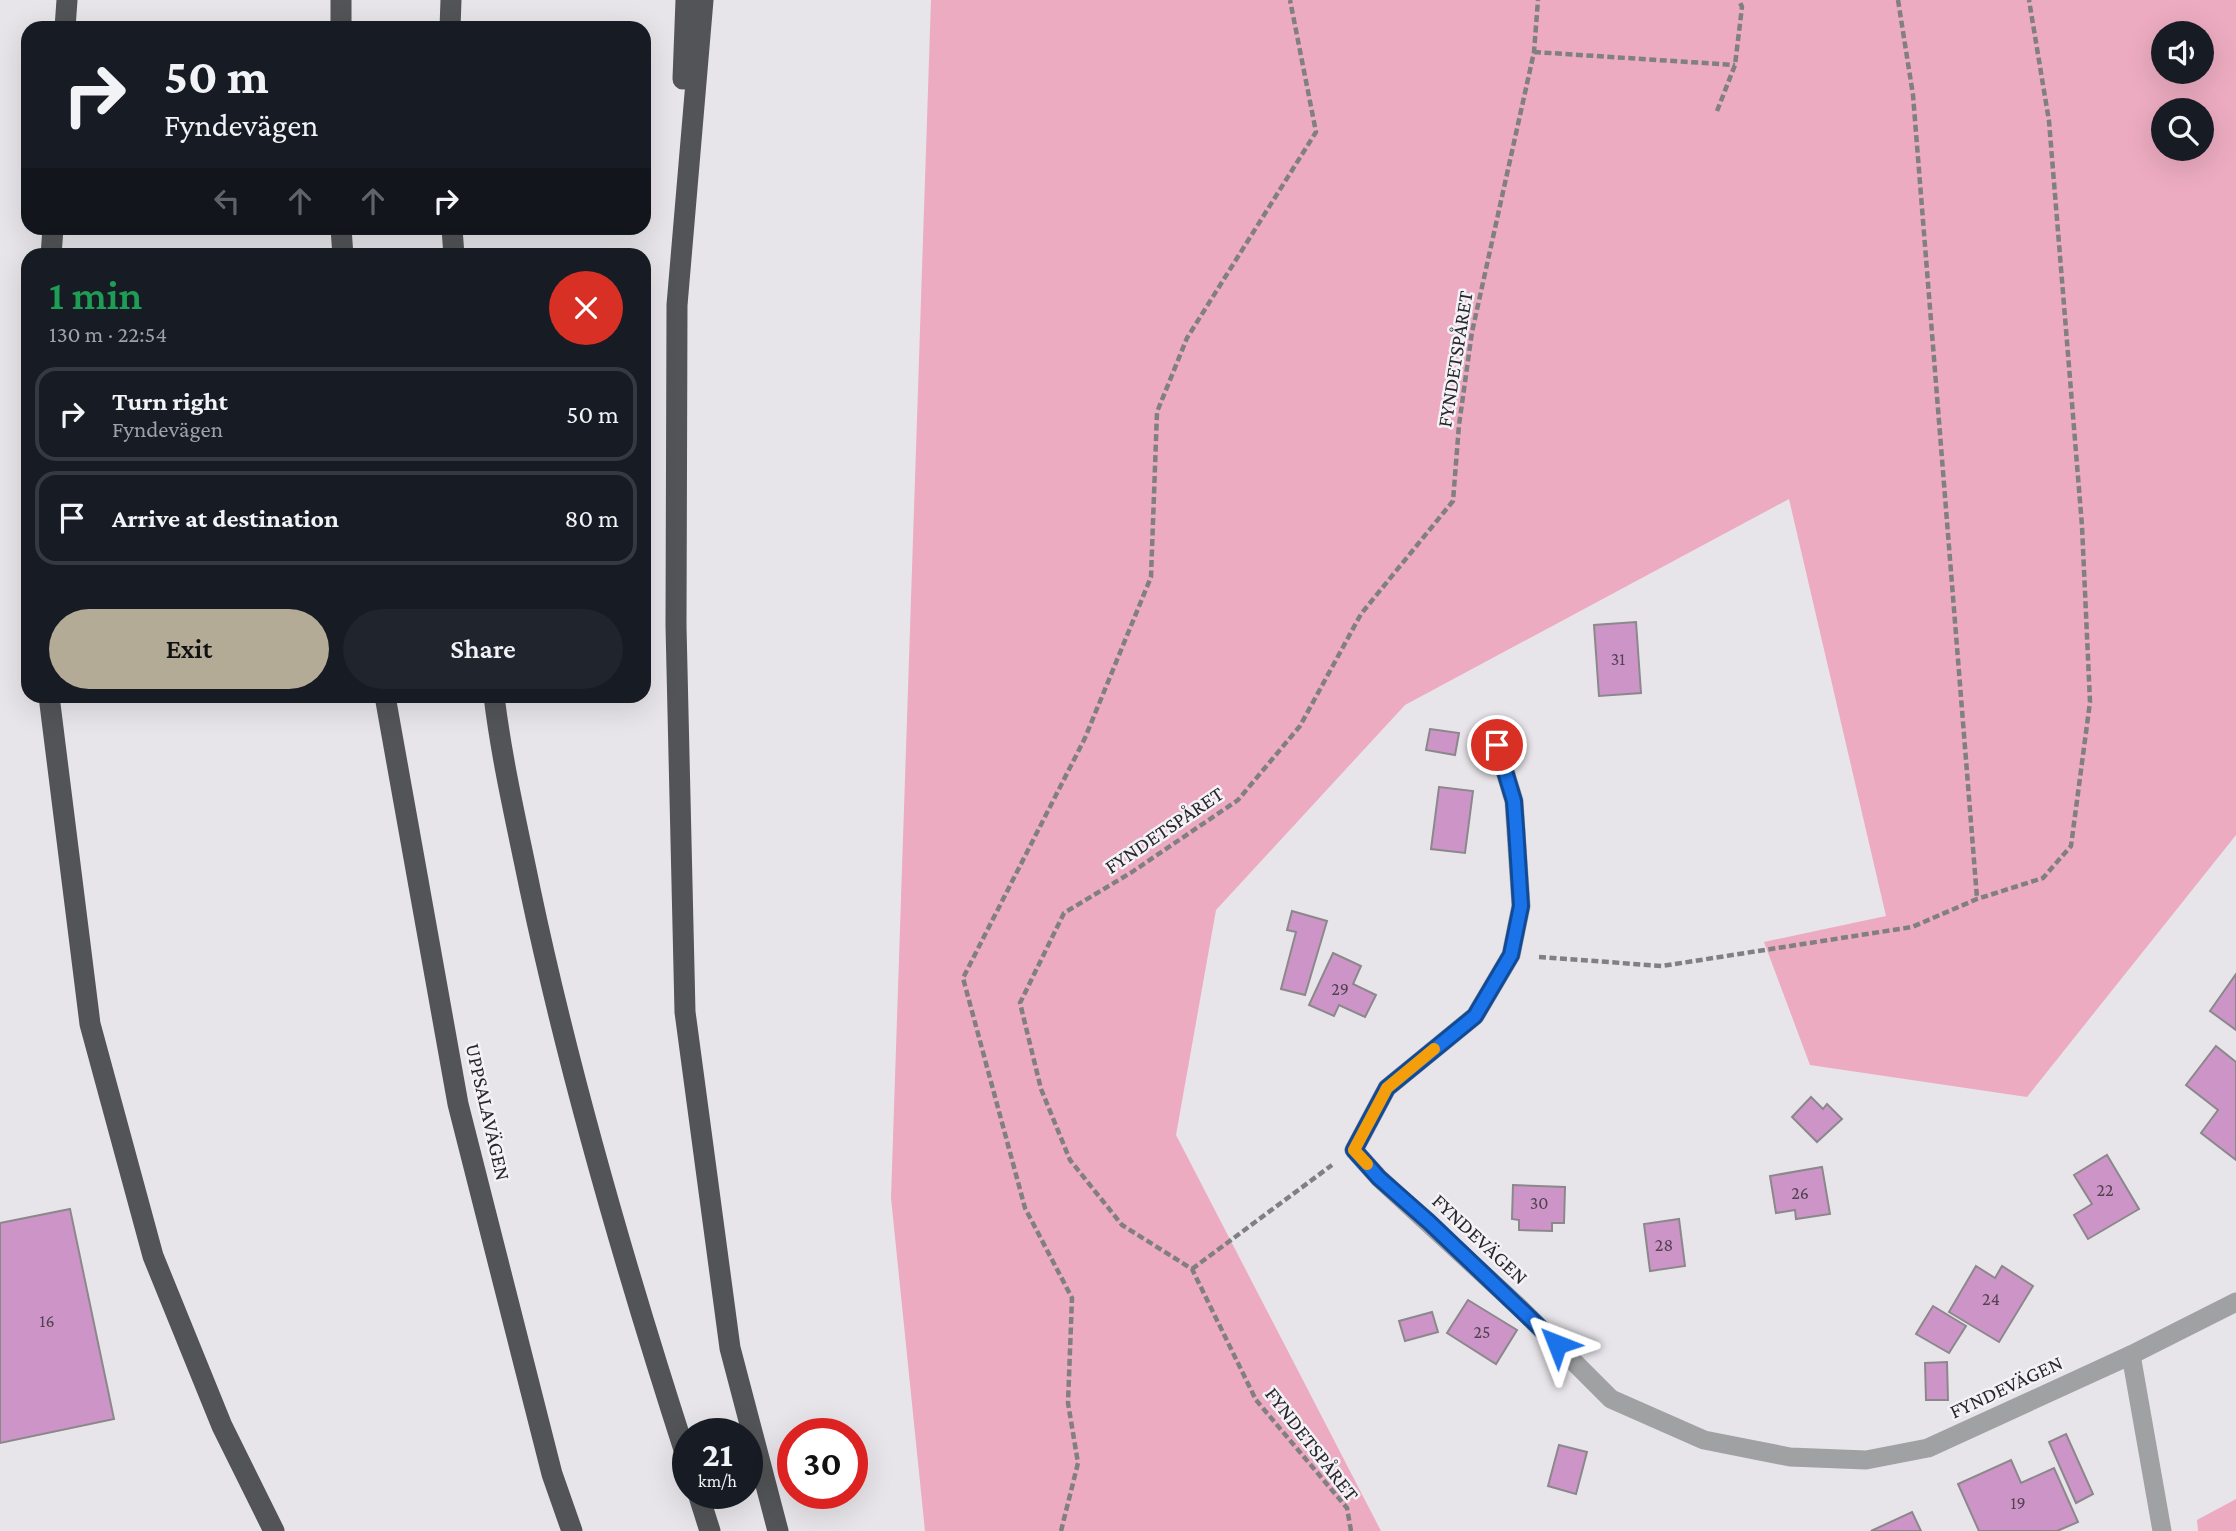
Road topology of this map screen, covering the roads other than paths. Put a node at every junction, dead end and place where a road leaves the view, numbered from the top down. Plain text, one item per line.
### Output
1 (67, 0) edge
2 (341, 0) edge
3 (451, 0) edge
4 (686, 0) edge
5 (703, 0) edge
6 (66, 21) edge
7 (341, 21) edge
8 (450, 21) edge
9 (677, 305) junction
10 (50, 703) edge
11 (386, 703) edge
12 (495, 703) edge
13 (1497, 745) dead end
14 (2236, 1302) edge
15 (2131, 1355) junction
16 (674, 1418) edge
17 (703, 1509) edge
18 (274, 1531) edge
19 (572, 1531) edge
20 (710, 1531) edge
21 (778, 1531) edge
22 (2162, 1531) edge

1 - 6 highway
2 - 7 highway
3 - 8 highway
4 - 9 highway
5 - 9 highway
9 - 21 highway
10 - 18 highway
11 - 19 highway, UPPSALAVÄGEN
12 - 16 highway
13 - 15 street, FYNDEVÄGEN
14 - 15 street, FYNDEVÄGEN
15 - 22 street
17 - 20 highway

